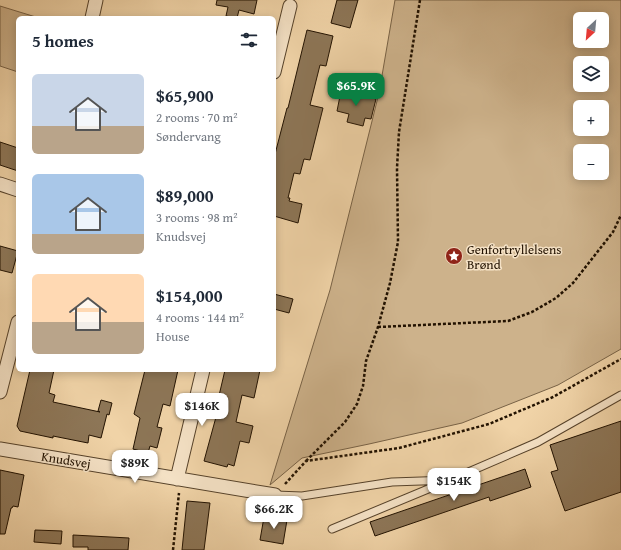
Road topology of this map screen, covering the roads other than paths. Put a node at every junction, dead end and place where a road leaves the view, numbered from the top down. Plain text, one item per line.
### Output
1 (96, 0) edge
2 (290, 6) dead end
3 (92, 16) edge
4 (276, 64) edge
5 (0, 184) edge
6 (16, 189) edge
7 (16, 330) edge
8 (203, 372) edge
9 (0, 392) edge
10 (621, 395) edge
11 (0, 449) edge
12 (177, 478) junction
13 (450, 480) junction
14 (275, 495) joint
15 (332, 529) dead end

1 - 3 street
2 - 4 street
5 - 6 street
7 - 9 street
8 - 12 street
10 - 13 lane
11 - 12 street, Knudsvej
12 - 14 street, Knudsvej
13 - 14 lane
13 - 15 lane

